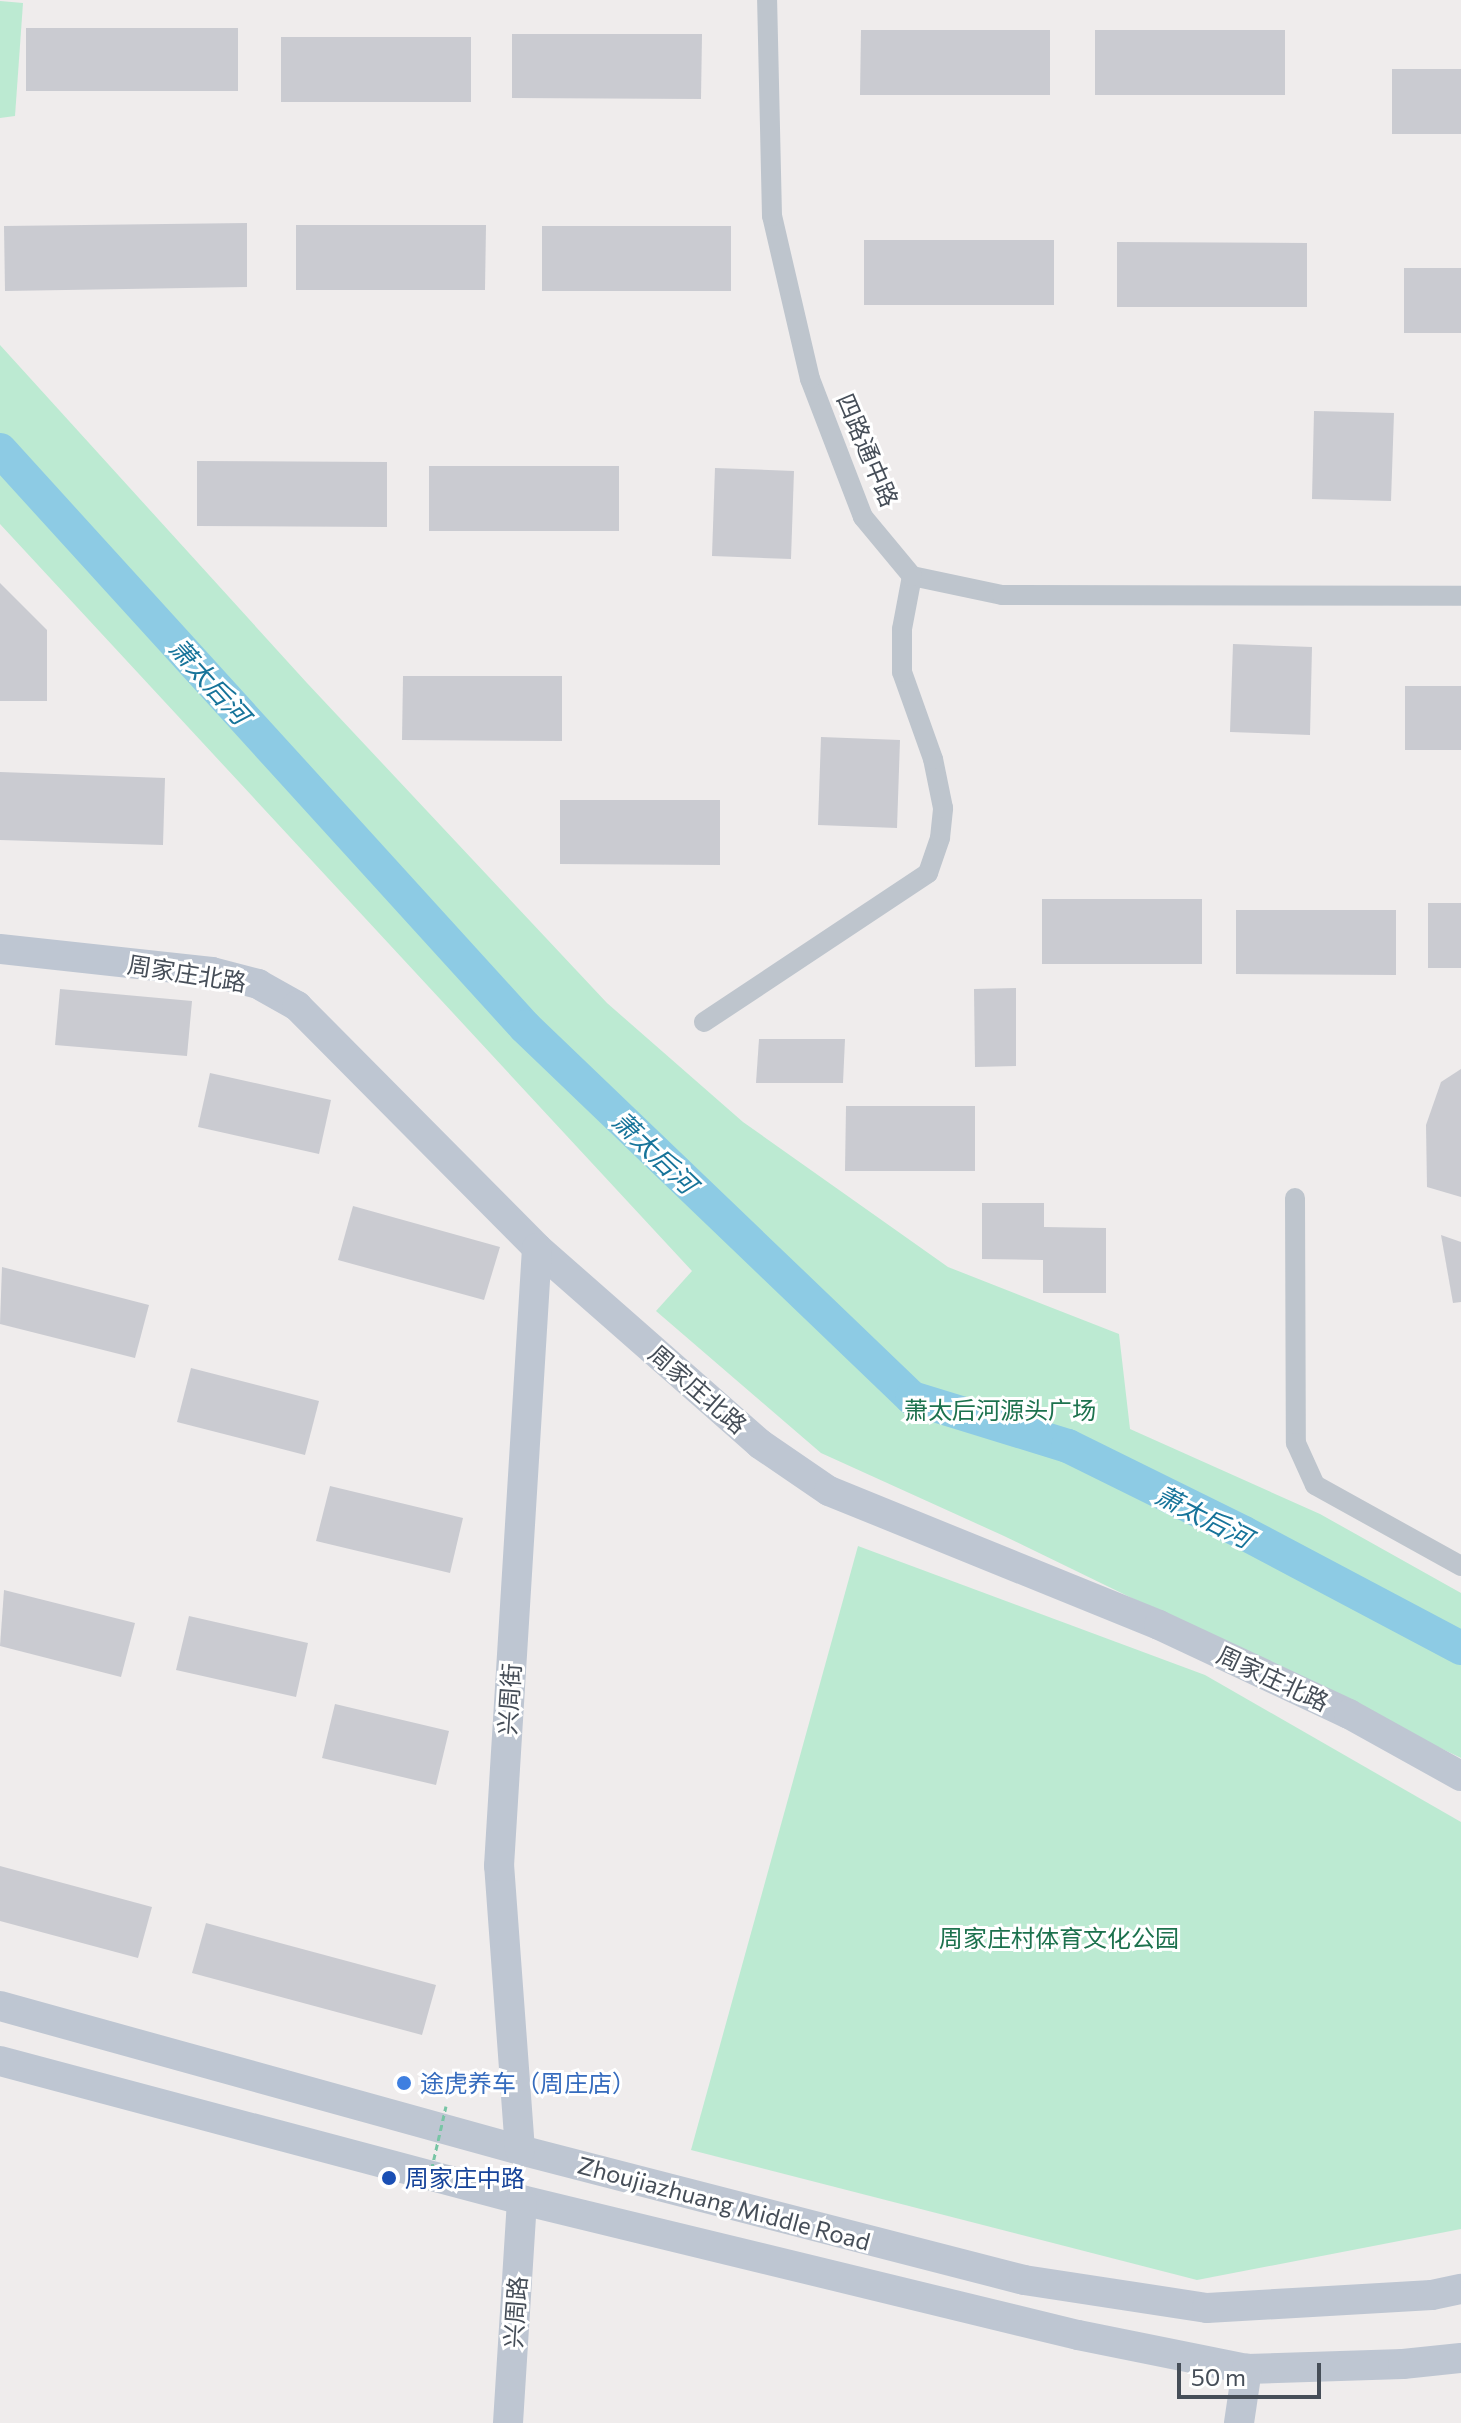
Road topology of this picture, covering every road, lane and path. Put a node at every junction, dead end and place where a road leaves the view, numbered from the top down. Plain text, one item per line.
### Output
1 (767, 0) edge
2 (912, 576) junction
3 (1461, 596) edge
4 (0, 949) edge
5 (704, 1022) dead end
6 (1295, 1198) dead end
7 (537, 1248) junction
8 (1461, 1566) edge
9 (1461, 1776) edge
10 (0, 2006) edge
11 (0, 2061) edge
12 (446, 2106) dead end
13 (520, 2150) junction
14 (427, 2189) dead end
15 (522, 2200) junction
16 (1461, 2289) edge
17 (1461, 2358) edge
18 (1247, 2369) junction
19 (508, 2423) edge
20 (1239, 2423) edge

1 - 2 street, 四路通中路
2 - 3 street
2 - 5 street
4 - 7 main road, 周家庄北路
6 - 8 street
7 - 9 main road, 周家庄北路
7 - 13 main road, 兴周街
10 - 13 main road, Zhoujiazhuang Middle Road
11 - 15 main road, Zhoujiazhuang Middle Road
12 - 14 path, bridge
13 - 16 main road, Zhoujiazhuang Middle Road
15 - 18 main road, Zhoujiazhuang Middle Road
15 - 19 main road, 兴周路
17 - 18 main road, Zhoujiazhuang Middle Road
18 - 20 main road

